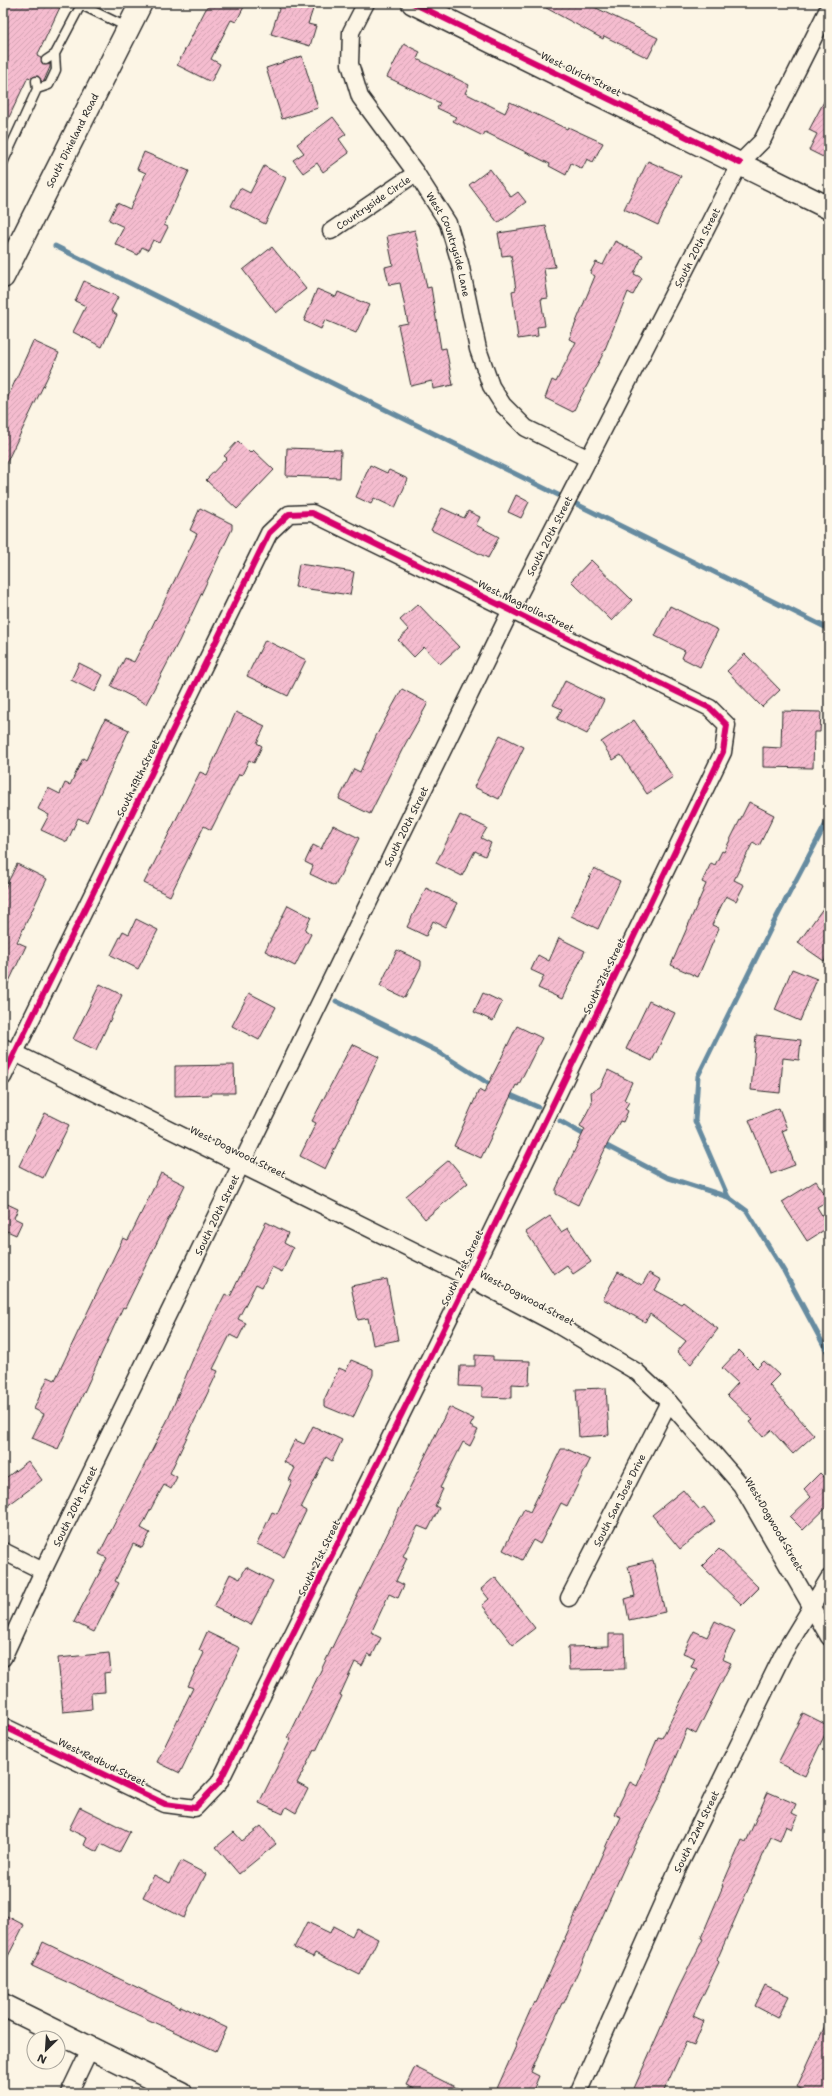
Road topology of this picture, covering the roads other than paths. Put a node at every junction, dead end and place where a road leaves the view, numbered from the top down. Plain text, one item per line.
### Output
1 (141, 3) edge
2 (366, 3) edge
3 (413, 3) edge
4 (81, 4) edge
5 (829, 7) edge
6 (128, 28) junction
7 (55, 54) junction
8 (46, 60) dead end
9 (740, 163) junction
10 (3, 164) edge
11 (416, 173) junction
12 (829, 208) edge
13 (331, 231) dead end
14 (3, 275) edge
15 (589, 459) junction
16 (312, 513) joint
17 (511, 610) junction
18 (727, 725) joint
19 (9, 1050) edge
20 (3, 1077) edge
21 (242, 1166) junction
22 (469, 1278) junction
23 (669, 1402) junction
24 (3, 1551) edge
25 (43, 1571) junction
26 (829, 1578) edge
27 (570, 1598) dead end
28 (810, 1606) junction
29 (829, 1637) edge
30 (3, 1658) edge
31 (3, 1726) edge
32 (195, 1808) joint
33 (3, 2005) edge
34 (90, 2049) junction
35 (69, 2093) edge
36 (181, 2093) edge
37 (578, 2093) edge

1 - 6 street, South Dixieland Road
2 - 11 street, West Countryside Lane
3 - 9 street, West Olrich Street
4 - 6 lane
4 - 7 lane
5 - 9 street, South 20th Street
6 - 14 street, South Dixieland Road
7 - 8 lane
7 - 10 lane
9 - 12 street, West Olrich Street
9 - 15 street, South 20th Street
11 - 13 street, Countryside Circle
11 - 15 street, West Countryside Lane
15 - 17 street, South 20th Street
16 - 17 street, West Magnolia Street
16 - 19 street, South 19th Street
17 - 18 street, West Magnolia Street
17 - 21 street, South 20th Street
18 - 22 street, South 21st Street
19 - 20 street, South 19th Street
19 - 21 street, West Dogwood Street
21 - 22 street, West Dogwood Street
21 - 25 street, South 20th Street
22 - 23 street, West Dogwood Street
22 - 32 street, South 21st Street
23 - 27 street, South San Jose Drive
23 - 28 street, West Dogwood Street
24 - 25 street
25 - 30 street, South 20th Street
26 - 28 street, South 22nd Street
28 - 29 street, West Dogwood Street
28 - 37 street, South 22nd Street
31 - 32 street, West Redbud Street
33 - 34 street
34 - 35 street
34 - 36 street

